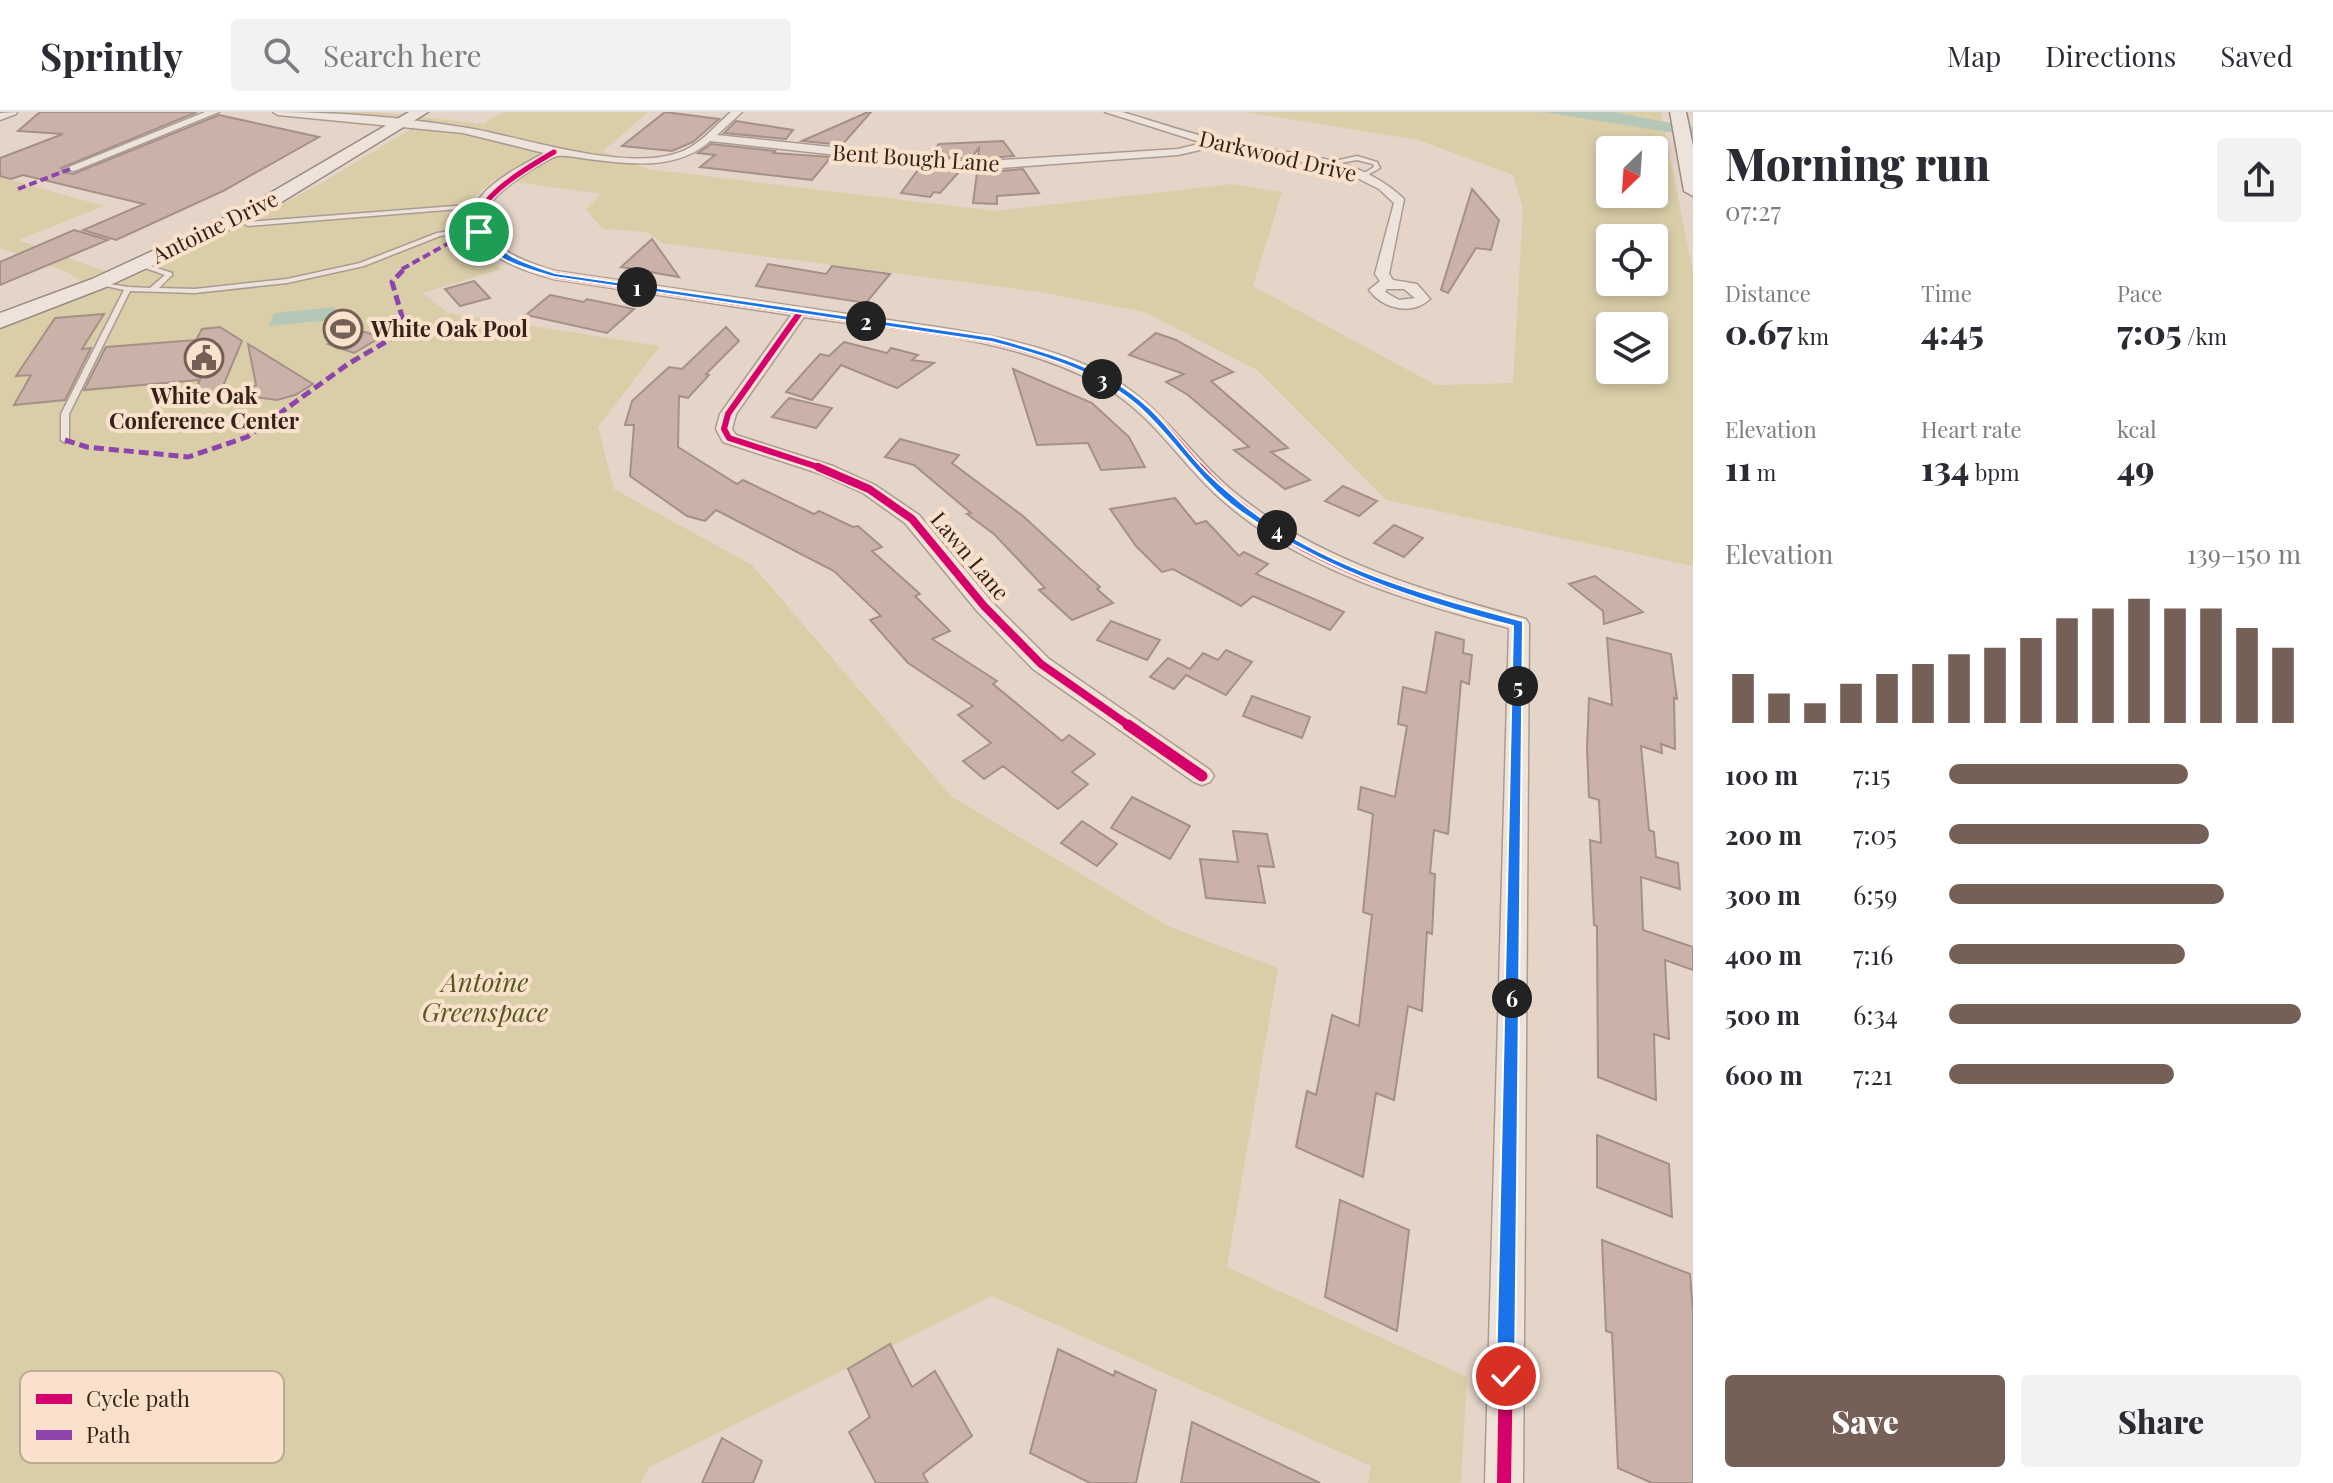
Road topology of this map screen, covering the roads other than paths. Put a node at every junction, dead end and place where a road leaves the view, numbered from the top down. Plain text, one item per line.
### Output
1 (12, 112) edge
2 (214, 112) edge
3 (278, 112) edge
4 (420, 112) edge
5 (737, 112) edge
6 (1110, 112) edge
7 (1678, 112) edge
8 (292, 114) edge
9 (0, 117) edge
10 (385, 123) edge
11 (710, 138) junction
12 (1217, 143) junction
13 (554, 152) junction
14 (70, 169) dead end
15 (1693, 191) edge
16 (224, 206) junction
17 (481, 206) junction
18 (249, 219) junction
19 (479, 229) junction
20 (139, 264) junction
21 (75, 273) junction
22 (99, 283) junction
23 (1389, 284) dead end
24 (128, 289) junction
25 (153, 289) junction
26 (0, 302) edge
27 (801, 311) junction
28 (0, 321) edge
29 (65, 440) dead end
30 (1202, 776) dead end
31 (1504, 1483) edge

1 - 9 street
2 - 14 street
3 - 8 street
4 - 10 main road, Antoine Drive
5 - 11 street
6 - 12 street, Darkwood Drive
7 - 15 main road
8 - 10 street
10 - 13 street
10 - 16 main road, Antoine Drive
10 - 18 main road, Antoine Drive
11 - 12 street, Bent Bough Lane
11 - 13 street
12 - 23 street, Darkwood Drive
13 - 17 street
16 - 18 main road
16 - 21 main road, Antoine Drive
17 - 18 lane
17 - 19 street
18 - 20 main road, Antoine Drive
19 - 25 lane
19 - 27 street
20 - 22 main road, Antoine Drive
20 - 25 lane
21 - 22 main road
21 - 26 main road, Antoine Drive
22 - 24 lane
22 - 28 main road, Antoine Drive
24 - 25 lane
24 - 29 lane
27 - 30 street, Lawn Lane
27 - 31 street

